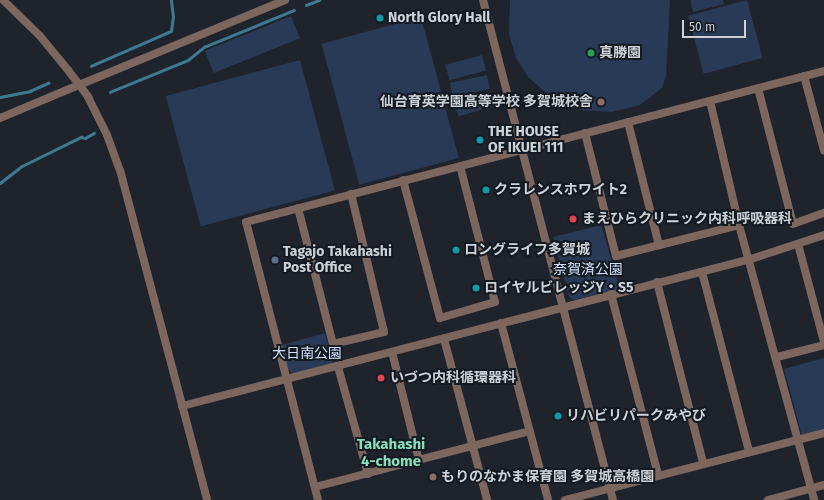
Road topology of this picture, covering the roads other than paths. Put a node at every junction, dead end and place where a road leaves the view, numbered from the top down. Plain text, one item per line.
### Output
1 (2, 0) edge
2 (285, 0) edge
3 (483, 0) edge
4 (824, 71) edge
5 (804, 76) junction
6 (78, 85) junction
7 (758, 88) junction
8 (710, 101) junction
9 (0, 118) edge
10 (628, 122) junction
11 (585, 134) junction
12 (522, 150) junction
13 (824, 150) edge
14 (460, 166) junction
15 (403, 180) junction
16 (351, 194) junction
17 (298, 208) junction
18 (824, 213) edge
19 (740, 225) junction
20 (824, 235) edge
21 (798, 244) junction
22 (659, 245) junction
23 (751, 259) junction
24 (702, 272) junction
25 (657, 282) junction
26 (611, 294) junction
27 (563, 307) junction
28 (501, 323) junction
29 (444, 339) junction
30 (824, 344) edge
31 (392, 352) junction
32 (777, 358) junction
33 (338, 366) junction
34 (287, 379) junction
35 (182, 406) junction
36 (530, 431) junction
37 (824, 433) edge
38 (798, 440) junction
39 (473, 446) junction
40 (749, 451) junction
41 (419, 460) junction
42 (703, 463) junction
43 (368, 474) junction
44 (658, 474) junction
45 (824, 485) edge
46 (315, 487) junction
47 (610, 488) junction
48 (812, 488) junction
49 (207, 500) edge
50 (318, 500) edge
51 (487, 500) edge
52 (548, 500) edge
53 (565, 500) edge
54 (613, 500) edge
55 (770, 500) edge
56 (814, 500) edge

1 - 6 street
2 - 6 street
3 - 12 street
4 - 5 street
5 - 7 street
5 - 13 street
6 - 9 street
6 - 35 street
7 - 8 street
7 - 18 street
8 - 10 street
8 - 19 street
10 - 11 street
10 - 22 street
11 - 12 street
11 - 22 street
12 - 14 street
12 - 27 street
14 - 15 street
14 - 15 street
15 - 16 street
16 - 17 street
16 - 17 street
17 - 34 street
19 - 22 street
19 - 23 street
20 - 21 street
21 - 23 street
21 - 30 street
23 - 24 street
23 - 32 street
24 - 25 street
24 - 40 street
25 - 26 street
25 - 42 street
26 - 27 street
26 - 44 street
27 - 28 street
27 - 47 street
28 - 29 street
28 - 36 street
29 - 31 street
29 - 39 street
30 - 32 street
31 - 33 street
31 - 41 street
32 - 38 street
33 - 34 street
33 - 43 street
34 - 35 street
34 - 46 street
35 - 49 street
36 - 39 street
36 - 52 street
37 - 38 street
38 - 40 street
38 - 48 street
39 - 41 street
39 - 51 street
40 - 42 street
41 - 43 street
42 - 44 street
43 - 46 street
44 - 47 street
45 - 48 street
46 - 50 street
47 - 53 street
47 - 54 street
48 - 55 street
48 - 56 street

